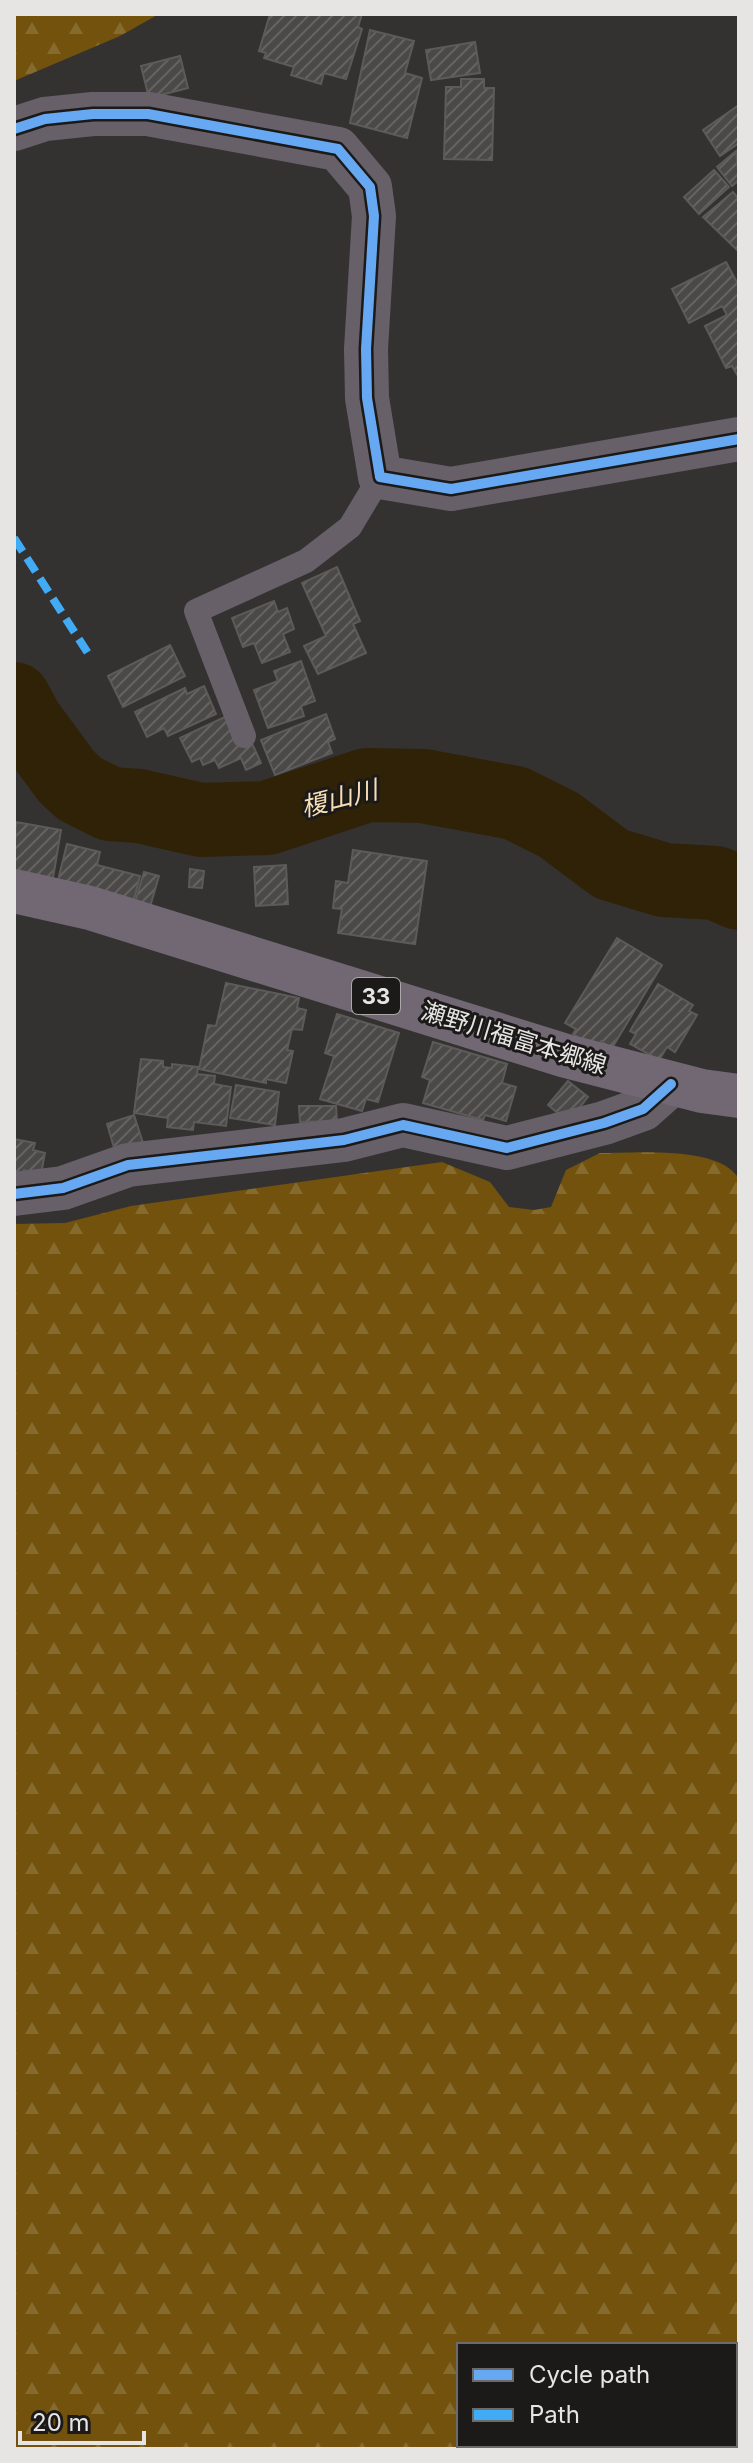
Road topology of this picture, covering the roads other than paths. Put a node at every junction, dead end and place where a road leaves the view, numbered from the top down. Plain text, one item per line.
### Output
1 (14, 129) edge
2 (739, 439) edge
3 (380, 477) junction
4 (244, 736) dead end
5 (14, 891) edge
6 (671, 1084) junction
7 (739, 1096) edge
8 (14, 1194) edge

1 - 3 street
2 - 3 street
3 - 4 lane
5 - 6 main road, 瀬野川福富本郷線 / 33
6 - 7 main road, 瀬野川福富本郷線 / 33
6 - 8 street

